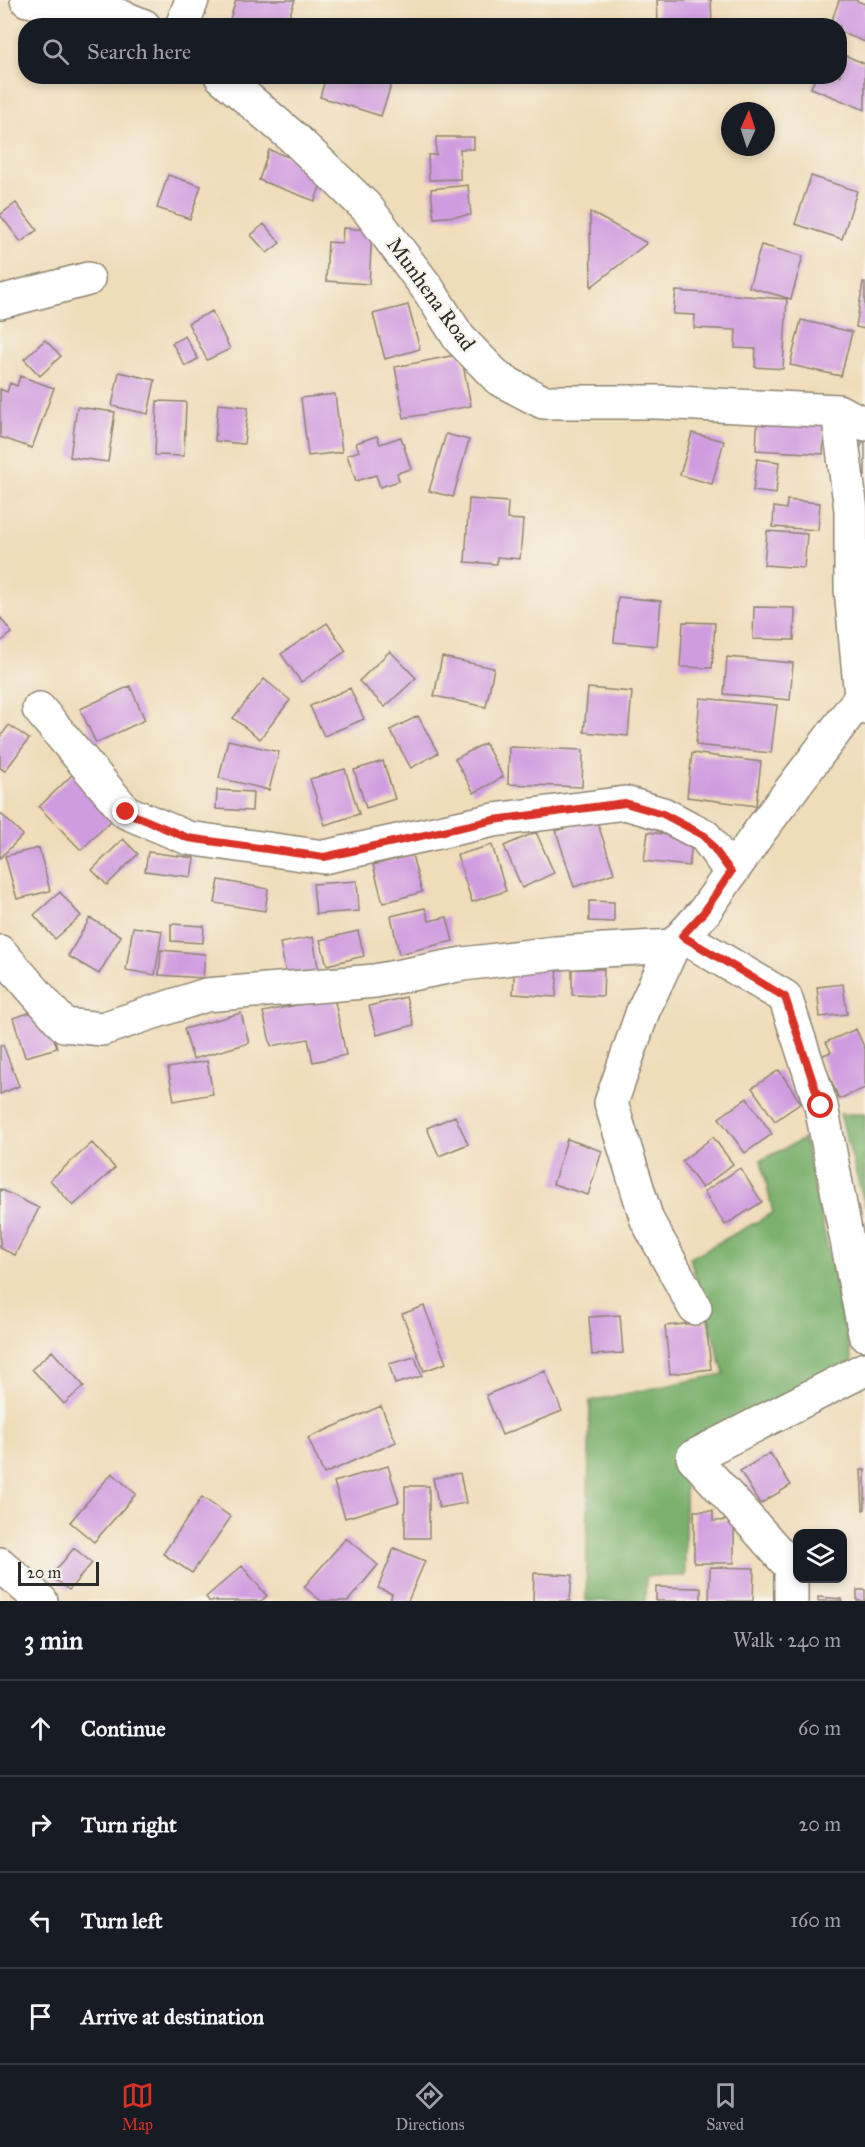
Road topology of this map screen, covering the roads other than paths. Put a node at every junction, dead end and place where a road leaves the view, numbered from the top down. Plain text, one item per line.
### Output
1 (27, 0) edge
2 (192, 0) edge
3 (124, 18) edge
4 (185, 18) edge
5 (230, 84) edge
6 (88, 279) dead end
7 (0, 302) edge
8 (852, 418) edge
9 (863, 703) edge
10 (39, 709) dead end
11 (731, 872) junction
12 (677, 941) junction
13 (0, 952) edge
14 (695, 1308) dead end
15 (865, 1334) edge
16 (865, 1369) edge
17 (0, 1564) edge
18 (41, 1601) edge
19 (791, 1601) edge

1 - 3 street
2 - 4 street
5 - 8 street, Munhena Road
6 - 7 street
8 - 9 street
9 - 11 street
10 - 11 street
11 - 12 street
12 - 13 street
12 - 14 street
12 - 15 street
16 - 19 street
17 - 18 street

